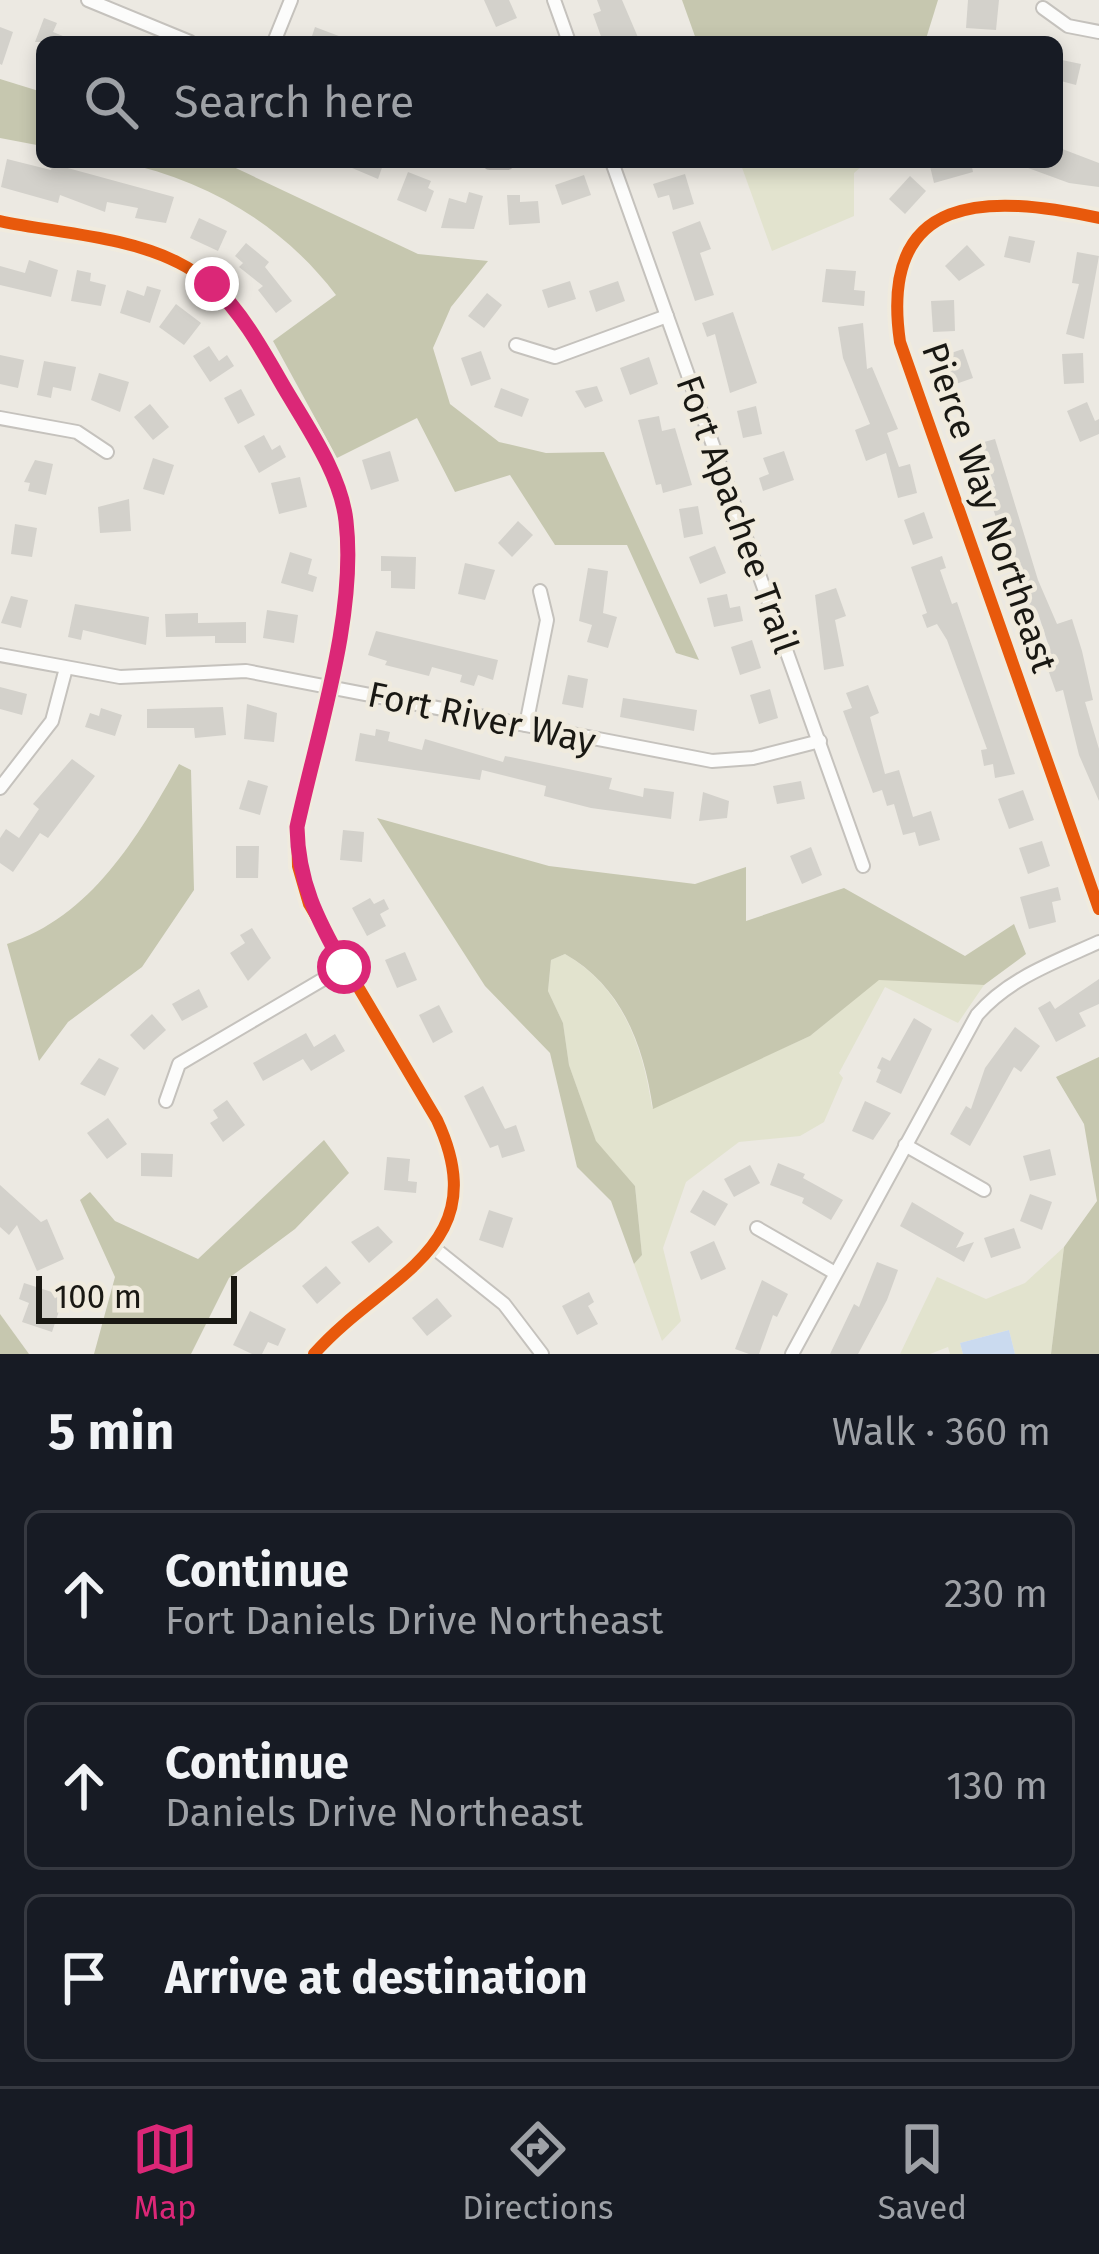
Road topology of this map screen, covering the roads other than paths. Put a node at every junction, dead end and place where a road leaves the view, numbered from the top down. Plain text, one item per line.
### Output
1 (88, 0) edge
2 (291, 0) edge
3 (554, 0) edge
4 (1043, 8) dead end
5 (1099, 32) edge
6 (175, 36) edge
7 (276, 36) edge
8 (567, 36) edge
9 (614, 168) edge
10 (1099, 218) edge
11 (0, 221) edge
12 (667, 316) junction
13 (516, 345) dead end
14 (1, 423) edge
15 (107, 452) dead end
16 (540, 591) dead end
17 (0, 655) edge
18 (66, 668) junction
19 (328, 684) junction
20 (526, 725) junction
21 (820, 741) junction
22 (0, 788) edge
23 (863, 866) dead end
24 (1099, 909) edge
25 (1099, 942) edge
26 (344, 967) junction
27 (166, 1100) dead end
28 (905, 1145) junction
29 (984, 1190) dead end
30 (757, 1228) dead end
31 (434, 1248) junction
32 (835, 1273) junction
33 (314, 1354) edge
34 (542, 1354) edge
35 (792, 1354) edge

1 - 6 street
2 - 7 street
3 - 8 street
4 - 5 street
9 - 12 street, Fort Apachee Trail
10 - 24 street, Pierce Way Northeast
11 - 19 street
12 - 13 street
12 - 21 street, Fort Apachee Trail
14 - 15 street
16 - 20 street
17 - 18 street, Fort River Way
18 - 19 street, Fort River Way
18 - 22 street
19 - 20 street, Fort River Way
19 - 26 street
20 - 21 street, Fort River Way
21 - 23 street, Fort Apachee Trail
25 - 28 street
26 - 27 street
26 - 31 street
28 - 29 street
28 - 32 street
30 - 32 street
31 - 33 street
31 - 34 street
32 - 35 street

